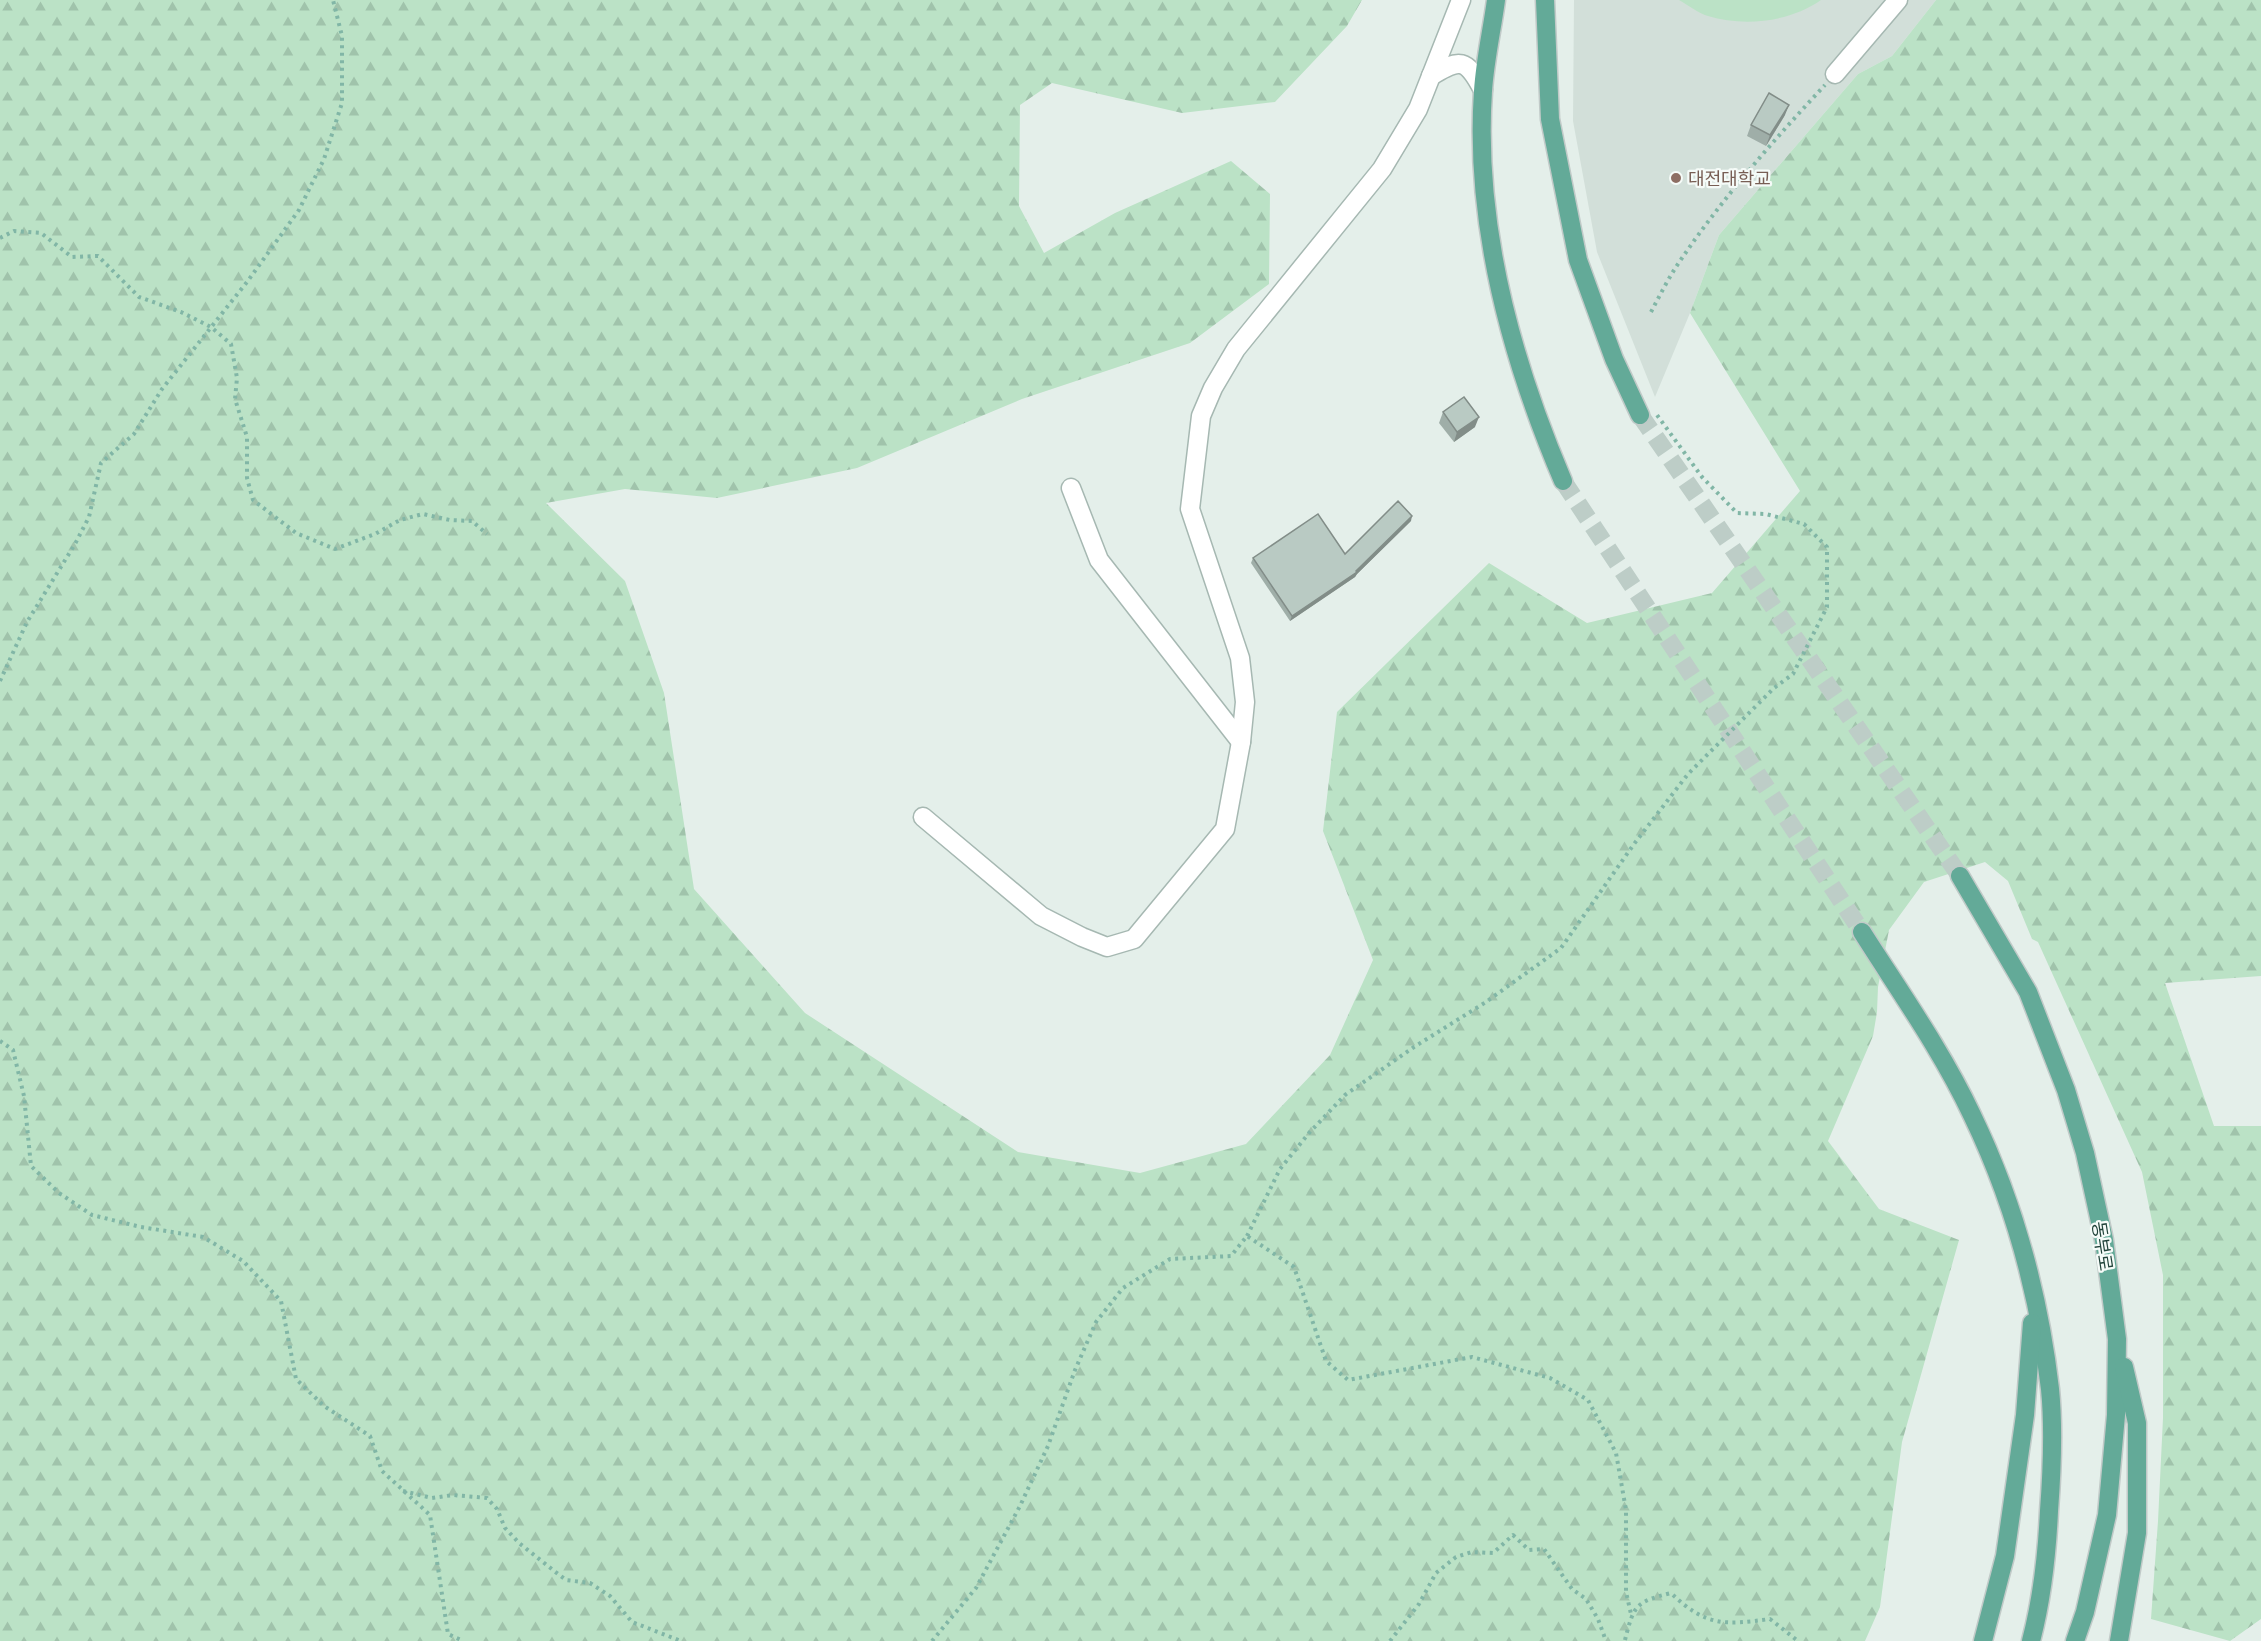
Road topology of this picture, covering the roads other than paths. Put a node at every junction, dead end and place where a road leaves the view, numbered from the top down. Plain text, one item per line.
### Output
1 (1461, 0) edge
2 (1496, 0) edge
3 (1545, 0) edge
4 (1898, 0) edge
5 (1835, 74) road end
6 (1431, 76) junction
7 (1483, 90) junction
8 (1647, 414) tunnel mouth
9 (1563, 481) tunnel mouth
10 (1071, 488) dead end
11 (1241, 742) junction
12 (923, 816) dead end
13 (1960, 876) tunnel mouth
14 (1862, 932) tunnel mouth
15 (2034, 1294) junction
16 (2117, 1340) junction
17 (1983, 1641) edge
18 (2031, 1641) edge
19 (2075, 1641) edge
20 (2120, 1641) edge

1 - 6 street
2 - 7 main road
3 - 8 main road
4 - 5 street
6 - 7 street
6 - 11 street
7 - 9 main road
10 - 11 street
11 - 12 street
13 - 16 main road, 동부로
14 - 15 main road
15 - 17 main road
15 - 18 main road
16 - 19 main road, 동부로
16 - 20 main road

